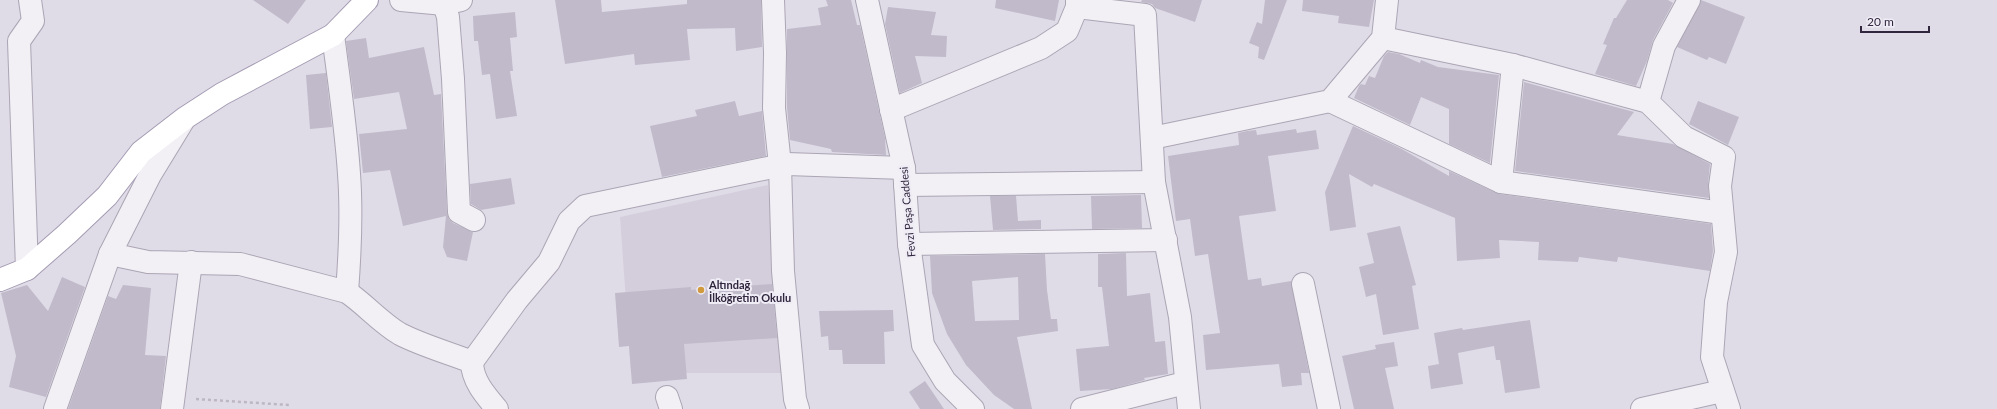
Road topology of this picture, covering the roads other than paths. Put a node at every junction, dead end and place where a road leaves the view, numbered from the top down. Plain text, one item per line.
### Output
1 (30, 0) edge
2 (367, 0) edge
3 (401, 0) edge
4 (773, 0) edge
5 (867, 0) edge
6 (1387, 0) edge
7 (1689, 0) edge
8 (453, 2) edge
9 (1077, 3) edge
10 (334, 35) junction
11 (1384, 38) junction
12 (9, 40) edge
13 (1513, 65) junction
14 (1330, 101) junction
15 (1648, 102) junction
16 (891, 110) junction
17 (185, 118) junction
18 (1152, 138) junction
19 (780, 165) junction
20 (905, 177) junction
21 (1154, 182) junction
22 (1501, 182) junction
23 (1722, 213) junction
24 (474, 220) dead end
25 (1166, 240) junction
26 (909, 244) junction
27 (110, 254) junction
28 (191, 262) junction
29 (27, 269) junction
30 (0, 280) edge
31 (1303, 284) dead end
32 (347, 292) junction
33 (472, 362) junction
34 (945, 381) junction
35 (1185, 383) junction
36 (1725, 400) edge
37 (173, 403) edge
38 (55, 409) edge
39 (497, 409) edge
40 (798, 409) edge
41 (951, 409) edge
42 (973, 409) edge
43 (1082, 409) edge
44 (1189, 409) edge
45 (1329, 409) edge
46 (1642, 409) edge

1 - 12 street
2 - 10 main road
3 - 8 street
4 - 19 street
5 - 16 street, Fevzi Paşa Caddesi
6 - 11 street
7 - 15 street
8 - 24 street
9 - 16 street
9 - 18 street
10 - 17 main road
10 - 32 street
11 - 13 street
11 - 14 street
12 - 29 street
13 - 15 street
13 - 22 street
14 - 18 street
14 - 22 street
15 - 23 street
16 - 20 street, Fevzi Paşa Caddesi
17 - 27 street
17 - 29 main road
18 - 21 street
19 - 20 street
19 - 33 street
19 - 40 street
20 - 21 street
20 - 26 street, Fevzi Paşa Caddesi
21 - 25 street
22 - 23 street
23 - 36 street
25 - 26 street
25 - 35 street
26 - 34 street, Fevzi Paşa Caddesi
27 - 28 street
27 - 38 street
28 - 32 street
28 - 37 street
29 - 30 main road
31 - 45 street
32 - 33 street
33 - 39 street
34 - 41 street
34 - 42 street, Fevzi Paşa Caddesi
35 - 43 street
35 - 44 street
36 - 46 street

